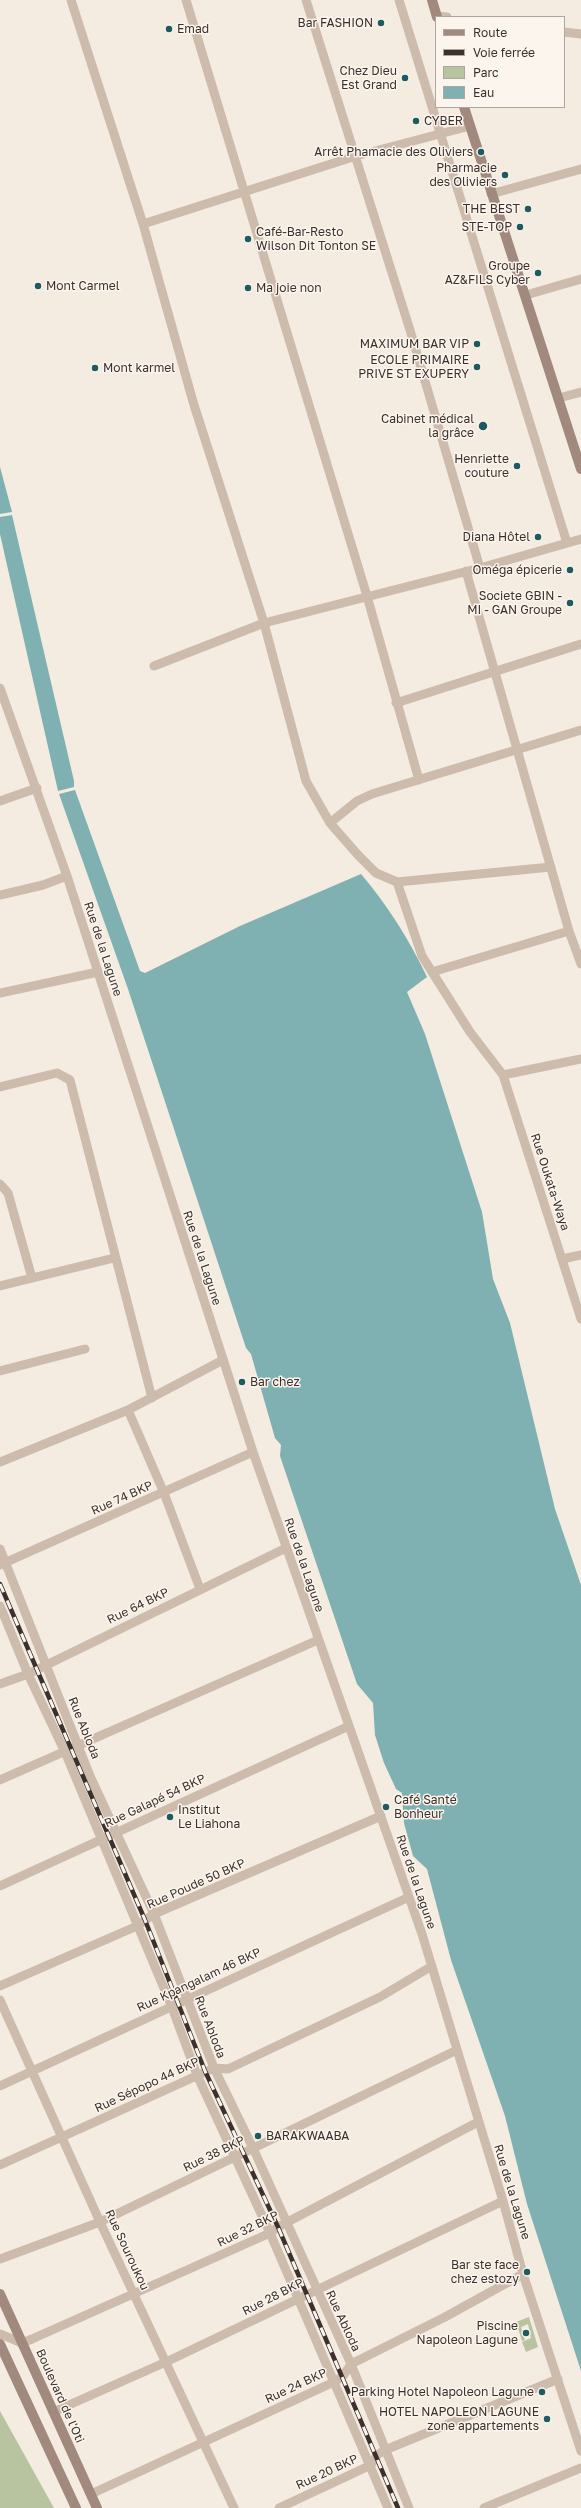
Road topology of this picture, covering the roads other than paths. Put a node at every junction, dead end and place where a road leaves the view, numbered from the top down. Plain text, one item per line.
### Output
1 (71, 0) edge
2 (186, 0) edge
3 (306, 0) edge
4 (399, 0) edge
5 (432, 0) edge
6 (440, 16) edge
7 (565, 32) edge
8 (581, 34) edge
9 (464, 108) edge
10 (470, 126) junction
11 (439, 134) junction
12 (356, 156) junction
13 (581, 169) edge
14 (246, 191) junction
15 (491, 194) junction
16 (143, 224) junction
17 (581, 279) edge
18 (526, 295) junction
19 (581, 392) edge
20 (559, 398) junction
21 (581, 469) edge
22 (581, 539) edge
23 (567, 543) junction
24 (480, 568) junction
25 (466, 572) junction
26 (367, 596) junction
27 (264, 623) junction
28 (581, 644) edge
29 (154, 666) dead end
30 (495, 672) junction
31 (0, 688) edge
32 (396, 703) junction
33 (581, 730) edge
34 (518, 750) junction
35 (419, 780) junction
36 (37, 788) junction
37 (0, 801) edge
38 (330, 823) junction
39 (551, 866) junction
40 (67, 876) junction
41 (397, 882) junction
42 (0, 895) edge
43 (569, 931) junction
44 (581, 964) edge
45 (98, 972) junction
46 (432, 972) junction
47 (0, 993) edge
48 (581, 1059) edge
49 (503, 1075) junction
50 (0, 1087) edge
51 (0, 1184) edge
52 (581, 1255) edge
53 (114, 1258) junction
54 (562, 1260) junction
55 (32, 1278) junction
56 (0, 1286) edge
57 (581, 1319) edge
58 (85, 1349) dead end
59 (223, 1360) junction
60 (0, 1371) edge
61 (152, 1398) junction
62 (128, 1410) junction
63 (253, 1452) junction
64 (0, 1462) edge
65 (164, 1493) junction
66 (286, 1548) junction
67 (0, 1550) edge
68 (3, 1564) edge
69 (200, 1588) junction
70 (0, 1606) edge
71 (318, 1640) junction
72 (46, 1665) junction
73 (28, 1674) junction
74 (0, 1684) edge
75 (349, 1726) junction
76 (78, 1746) junction
77 (65, 1752) junction
78 (0, 1780) edge
79 (381, 1816) junction
80 (116, 1832) junction
81 (100, 1840) junction
82 (0, 1886) edge
83 (409, 1897) junction
84 (154, 1914) junction
85 (137, 1926) junction
86 (432, 1966) junction
87 (0, 1986) edge
88 (187, 1998) junction
89 (0, 2000) edge
90 (171, 2005) junction
91 (457, 2050) junction
92 (214, 2068) junction
93 (32, 2072) junction
94 (198, 2075) junction
95 (0, 2086) edge
96 (478, 2122) junction
97 (62, 2138) junction
98 (253, 2148) junction
99 (236, 2157) junction
100 (0, 2165) edge
101 (503, 2201) junction
102 (100, 2222) junction
103 (287, 2223) junction
104 (270, 2234) junction
105 (0, 2259) edge
106 (523, 2274) junction
107 (315, 2289) junction
108 (134, 2293) junction
109 (0, 2294) edge
110 (299, 2300) junction
111 (0, 2334) edge
112 (22, 2343) junction
113 (0, 2344) edge
114 (166, 2362) junction
115 (351, 2364) junction
116 (558, 2379) junction
117 (334, 2382) junction
118 (53, 2412) junction
119 (204, 2442) junction
120 (385, 2450) junction
121 (581, 2451) edge
122 (371, 2465) junction
123 (581, 2468) edge
124 (91, 2494) junction
125 (384, 2498) junction
126 (76, 2508) edge
127 (97, 2508) edge
128 (234, 2508) edge
129 (279, 2508) edge
130 (382, 2508) edge
131 (388, 2508) edge
132 (409, 2508) edge
133 (484, 2508) edge

1 - 16 street
2 - 14 street
3 - 12 street
4 - 11 street
5 - 6 main road
7 - 8 street
9 - 10 main road
10 - 11 street
10 - 15 main road
11 - 12 street
11 - 23 street
12 - 14 street
12 - 24 street
13 - 15 street
14 - 16 street
14 - 26 street
15 - 18 main road
16 - 27 street
17 - 18 street
18 - 20 main road
19 - 20 street
20 - 21 main road
22 - 23 street
23 - 24 street
24 - 25 street
25 - 26 street
25 - 30 street
26 - 27 street
26 - 32 street
27 - 29 street
27 - 38 street
28 - 30 street
30 - 32 street
30 - 34 street
31 - 36 street, Rue de la Lagune
32 - 35 street
33 - 34 street
34 - 35 street
34 - 39 street
35 - 38 street
36 - 37 street
36 - 40 street, Rue de la Lagune
38 - 41 street
39 - 41 street
39 - 43 street
40 - 42 street
40 - 45 street, Rue de la Lagune
41 - 46 street, Rue Oukata-Waya
43 - 44 street
43 - 46 street
45 - 47 street
45 - 59 street, Rue de la Lagune
46 - 49 street, Rue Oukata-Waya
48 - 49 street
49 - 54 street, Rue Oukata-Waya
50 - 53 street
51 - 55 street
52 - 54 street
53 - 55 street
53 - 61 street
54 - 57 street, Rue Oukata-Waya
55 - 56 street
58 - 60 street
59 - 61 street
59 - 63 street, Rue de la Lagune
61 - 62 street
62 - 64 street
62 - 65 street
63 - 65 street, Rue 74 BKP
63 - 66 street, Rue de la Lagune
65 - 68 street, Rue 74 BKP
65 - 69 street
66 - 69 street, Rue 64 BKP
66 - 71 street, Rue de la Lagune
67 - 68 street, Rue Abloda
68 - 72 street, Rue Abloda
69 - 72 street, Rue 64 BKP
70 - 73 street
71 - 75 street, Rue de la Lagune
71 - 76 street
72 - 73 street, Rue 64 BKP
72 - 76 street, Rue Abloda
73 - 74 street, Rue 64 BKP
73 - 77 street
75 - 79 street, Rue de la Lagune
75 - 80 street, Rue Galapé 54 BKP
76 - 77 street
76 - 80 street, Rue Abloda
77 - 78 street
77 - 81 street
79 - 83 street, Rue de la Lagune
79 - 84 street, Rue Poude 50 BKP
80 - 81 street, Rue Galapé 54 BKP
80 - 84 street, Rue Abloda
81 - 82 street, Rue Galapé 54 BKP
81 - 85 street
83 - 86 street, Rue de la Lagune
83 - 88 street, Rue Kpangalam 46 BKP
84 - 85 street, Rue Poude 50 BKP
84 - 88 street, Rue Abloda
85 - 87 street, Rue Poude 50 BKP
85 - 90 street
86 - 91 street, Rue de la Lagune
86 - 92 street, Rue Sépopo 44 BKP
88 - 90 street, Rue Kpangalam 46 BKP
88 - 92 street, Rue Abloda
89 - 93 street, Rue Souroukou
90 - 93 street, Rue Kpangalam 46 BKP
90 - 94 street
91 - 96 street, Rue de la Lagune
91 - 98 street, Rue 38 BKP
92 - 94 street, Rue Sépopo 44 BKP
92 - 98 street, Rue Abloda
93 - 95 street, Rue Kpangalam 46 BKP
93 - 97 street, Rue Souroukou
94 - 97 street, Rue Sépopo 44 BKP
94 - 99 street
96 - 101 street, Rue de la Lagune
96 - 103 street, Rue 32 BKP
97 - 100 street, Rue Sépopo 44 BKP
97 - 102 street, Rue Souroukou
98 - 99 street, Rue 38 BKP
98 - 103 street, Rue Abloda
99 - 102 street, Rue 38 BKP
99 - 104 street
101 - 106 street, Rue de la Lagune
101 - 107 street, Rue 28 BKP
102 - 105 street, Rue 38 BKP
102 - 108 street, Rue Souroukou
103 - 104 street, Rue 32 BKP
103 - 107 street, Rue Abloda
104 - 108 street, Rue 32 BKP
104 - 110 street
106 - 115 street, Rue 24 BKP
106 - 116 street, Rue de la Lagune
107 - 110 street, Rue 28 BKP
107 - 115 street, Rue Abloda
108 - 112 street, Rue 32 BKP
108 - 114 street, Rue Souroukou
109 - 112 main road, Boulevard de l'Oti
110 - 114 street, Rue 28 BKP
110 - 117 street
111 - 112 street
112 - 118 main road, Boulevard de l'Oti
113 - 126 main road
114 - 118 street, Rue 28 BKP
114 - 119 street, Rue Souroukou
115 - 117 street, Rue 24 BKP
115 - 120 street, Rue Abloda
116 - 120 street, Rue 20 BKP
116 - 121 street, Rue de la Lagune
117 - 119 street, Rue 24 BKP
117 - 122 street
118 - 124 main road, Boulevard de l'Oti
119 - 124 street, Rue 24 BKP
119 - 128 street, Rue Souroukou
120 - 122 street, Rue 20 BKP
120 - 132 street, Rue Abloda
122 - 125 street
122 - 129 street, Rue 20 BKP
123 - 133 street
124 - 127 main road, Boulevard de l'Oti
125 - 130 street
125 - 131 street

